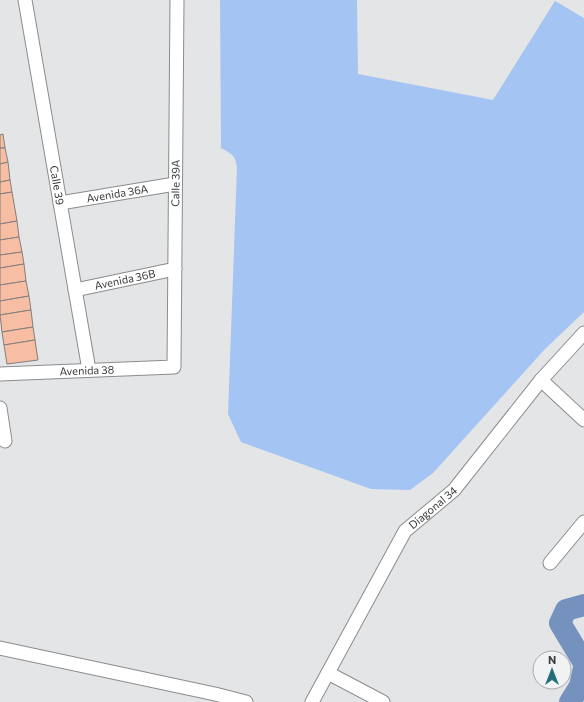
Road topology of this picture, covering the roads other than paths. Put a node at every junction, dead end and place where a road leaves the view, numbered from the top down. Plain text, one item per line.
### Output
1 (25, 0) edge
2 (177, 0) edge
3 (175, 184) junction
4 (60, 203) junction
5 (175, 269) junction
6 (75, 290) junction
7 (584, 333) edge
8 (174, 367) joint
9 (89, 370) junction
10 (0, 374) edge
11 (541, 380) junction
12 (0, 408) edge
13 (584, 420) edge
14 (5, 440) dead end
15 (584, 522) edge
16 (550, 563) dead end
17 (0, 648) edge
18 (328, 673) junction
19 (246, 702) edge
20 (312, 702) edge
21 (383, 702) edge

1 - 4 street, Calle 39
2 - 3 street, Calle 39A
3 - 4 street, Avenida 36A
3 - 5 street, Calle 39A
4 - 6 street, Calle 39
5 - 6 street, Avenida 36B
5 - 8 street, Calle 39A
6 - 9 street, Calle 39
7 - 11 street, Diagonal 34
8 - 9 street, Avenida 38
9 - 10 street, Avenida 38
11 - 13 street
11 - 18 street, Diagonal 34
12 - 14 street
15 - 16 street
17 - 19 street
18 - 20 street, Diagonal 34
18 - 21 street

